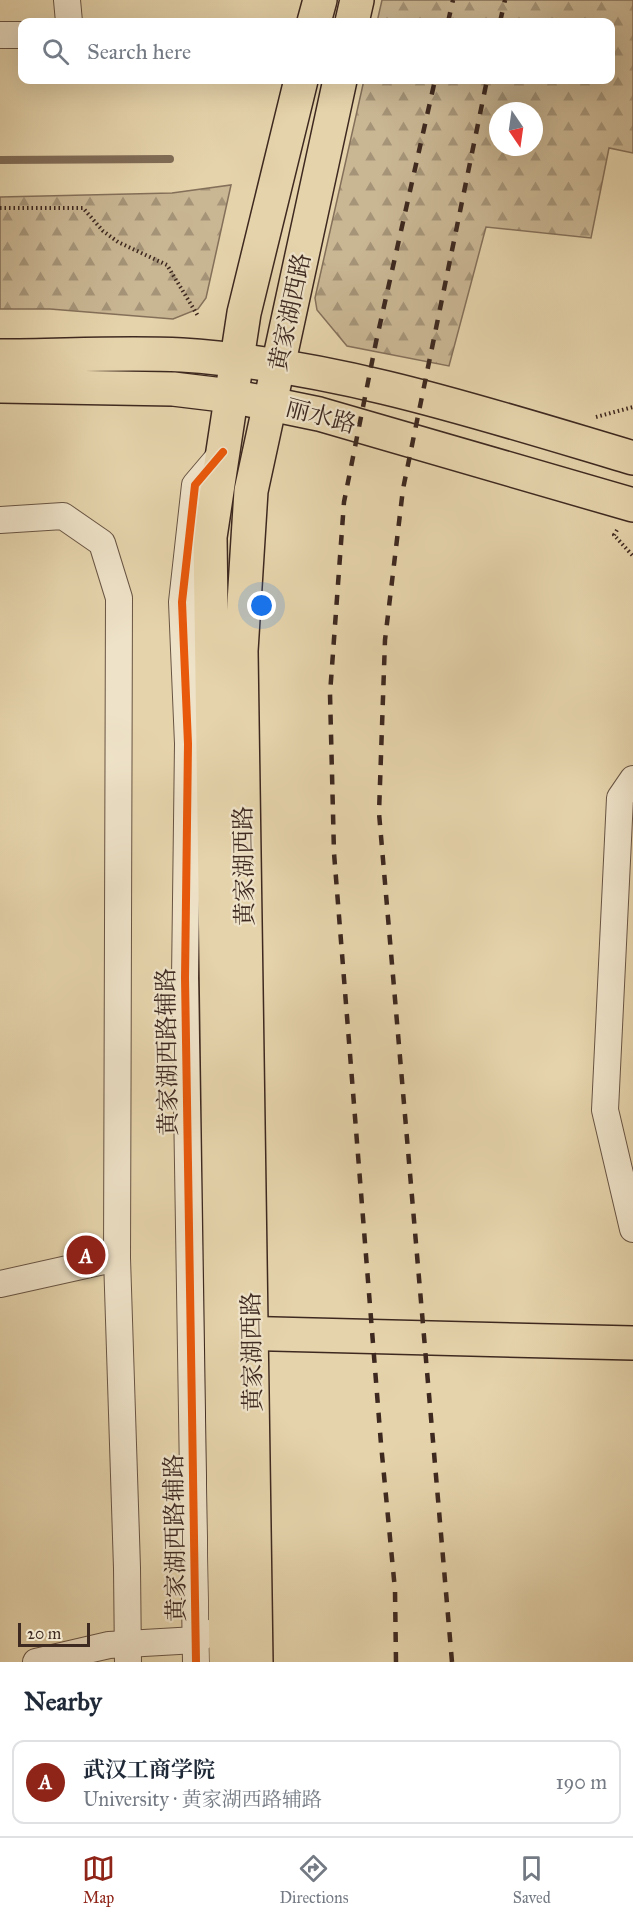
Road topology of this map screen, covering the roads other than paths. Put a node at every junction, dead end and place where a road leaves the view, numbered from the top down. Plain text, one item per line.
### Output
1 (67, 0) edge
2 (320, 0) edge
3 (357, 0) edge
4 (69, 18) edge
5 (315, 18) edge
6 (353, 18) edge
7 (18, 35) edge
8 (0, 36) edge
9 (299, 84) edge
10 (339, 84) edge
11 (0, 356) edge
12 (236, 361) junction
13 (278, 367) junction
14 (0, 386) edge
15 (231, 396) junction
16 (270, 403) junction
17 (624, 448) edge
18 (223, 452) junction
19 (629, 509) edge
20 (0, 520) edge
21 (633, 780) edge
22 (633, 1229) edge
23 (117, 1258) junction
24 (0, 1284) edge
25 (236, 1334) junction
26 (633, 1343) edge
27 (225, 1625) junction
28 (196, 1651) edge
29 (128, 1653) edge
30 (36, 1662) edge
31 (226, 1662) edge
32 (256, 1662) edge

1 - 4 street
2 - 5 main road
3 - 6 main road
7 - 8 street
9 - 12 main road, 黄家湖西路
10 - 13 main road, 黄家湖西路
11 - 12 main road, 丽水路
12 - 13 main road, 丽水路
12 - 15 main road, 黄家湖西路
13 - 16 main road, 黄家湖西路
13 - 17 main road, 丽水路
14 - 15 main road, 丽水路
15 - 16 main road, 丽水路
15 - 18 main road, 黄家湖西路
16 - 19 main road, 丽水路
16 - 25 main road, 黄家湖西路
18 - 25 main road, 黄家湖西路
18 - 28 street, 黄家湖西路辅路
20 - 23 street
21 - 22 street
23 - 24 street
23 - 29 street
25 - 26 main road
25 - 27 main road, 黄家湖西路
25 - 32 main road, 黄家湖西路
27 - 28 street
27 - 31 main road, 黄家湖西路
28 - 29 street
29 - 30 street

